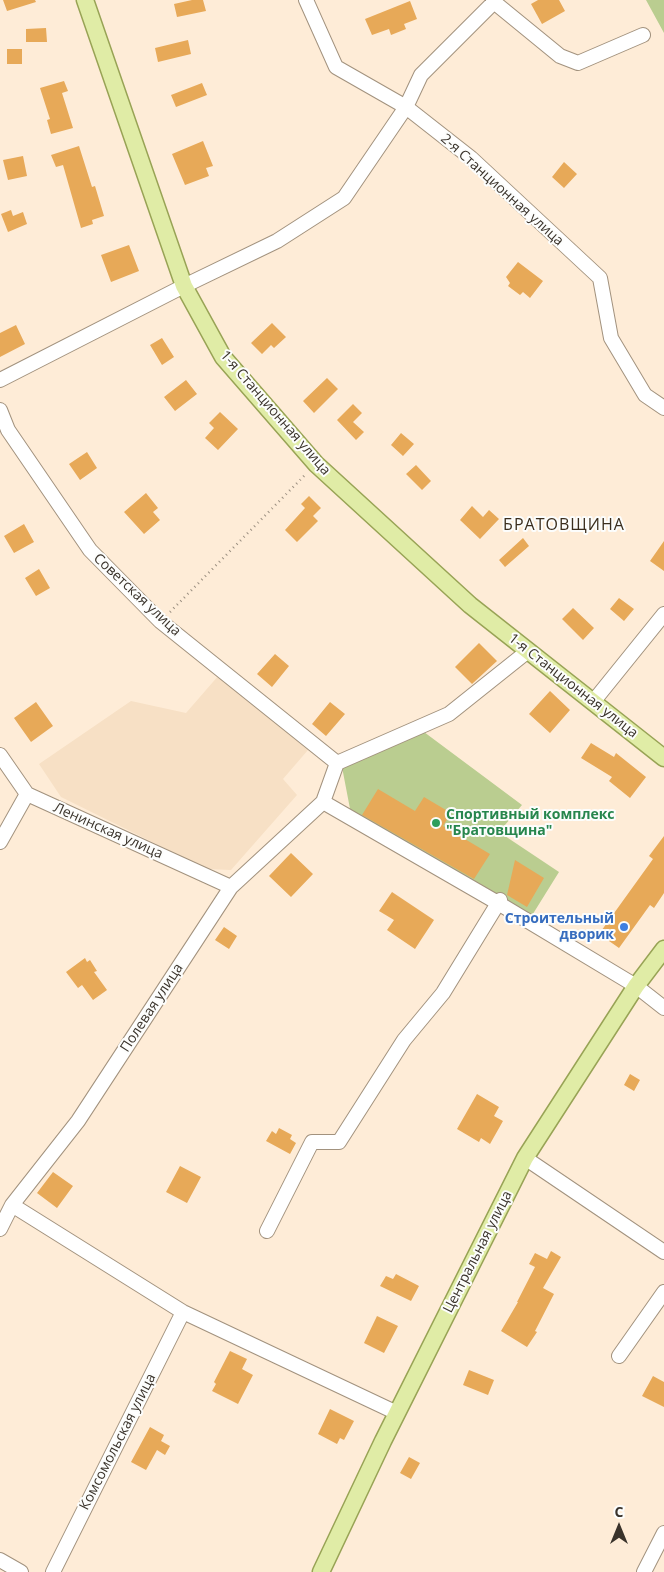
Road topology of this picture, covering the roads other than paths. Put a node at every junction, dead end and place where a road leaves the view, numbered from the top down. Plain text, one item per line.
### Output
1 (85, 0) edge
2 (306, 0) edge
3 (494, 1) edge
4 (643, 35) dead end
5 (406, 108) junction
6 (184, 286) junction
7 (0, 380) edge
8 (664, 408) edge
9 (0, 410) edge
10 (664, 614) edge
11 (528, 651) junction
12 (593, 702) junction
13 (0, 755) edge
14 (664, 758) edge
15 (337, 763) junction
16 (27, 794) junction
17 (323, 802) junction
18 (0, 842) edge
19 (231, 887) junction
20 (499, 902) junction
21 (664, 949) edge
22 (636, 986) junction
23 (664, 1008) edge
24 (525, 1158) junction
25 (12, 1205) junction
26 (0, 1229) edge
27 (267, 1231) dead end
28 (664, 1252) edge
29 (664, 1292) edge
30 (183, 1312) junction
31 (619, 1356) dead end
32 (397, 1413) junction
33 (664, 1534) edge
34 (0, 1560) edge
35 (21, 1572) edge
36 (52, 1572) edge
37 (321, 1572) edge
38 (644, 1572) edge

1 - 6 main road, 1-я Станционная улица
2 - 5 street, 2-я Станционная улица
3 - 4 street
3 - 5 street
5 - 6 street
5 - 8 street, 2-я Станционная улица
6 - 7 street
6 - 11 main road, 1-я Станционная улица
9 - 15 street, Советская улица
10 - 12 street
11 - 12 main road, 1-я Станционная улица
11 - 15 street
12 - 14 main road, 1-я Станционная улица
13 - 16 street
15 - 17 street
16 - 18 street
16 - 19 street, Ленинская улица
17 - 19 street, Полевая улица
17 - 20 street
19 - 25 street, Полевая улица
20 - 22 street
20 - 27 street
21 - 22 main road, Центральная улица
22 - 23 street
22 - 24 main road, Центральная улица
24 - 28 street
24 - 32 main road, Центральная улица
25 - 26 street, Полевая улица
25 - 30 street
29 - 31 street
30 - 32 street
30 - 36 street, Комсомольская улица
32 - 37 main road, Центральная улица
33 - 38 street
34 - 35 street

